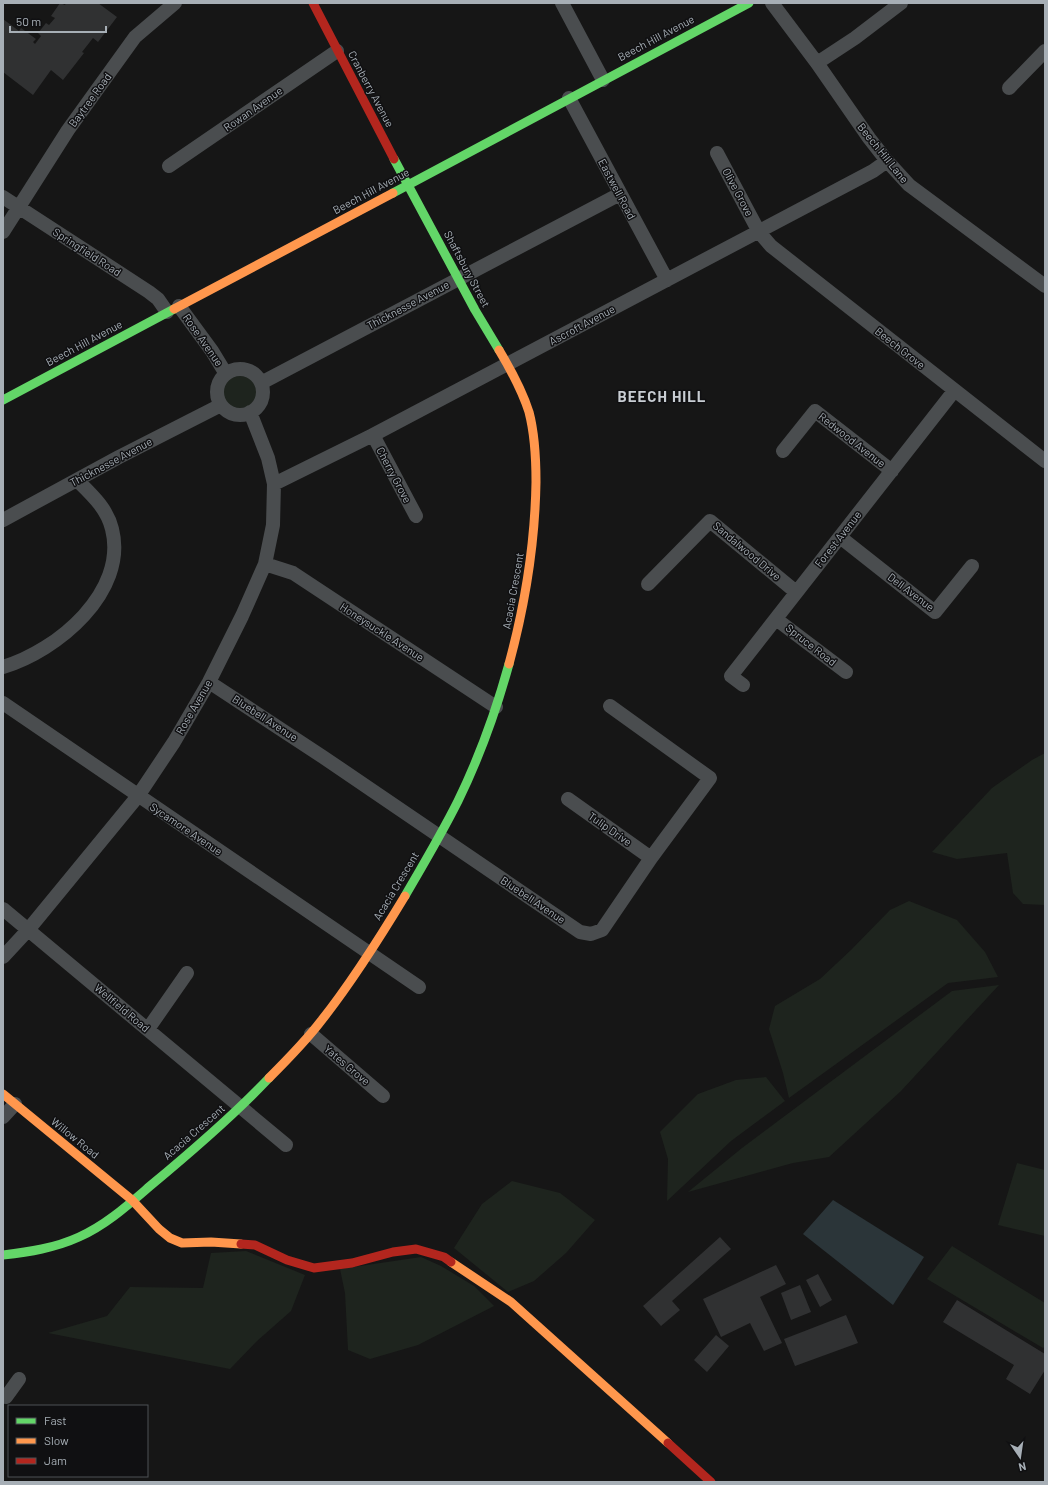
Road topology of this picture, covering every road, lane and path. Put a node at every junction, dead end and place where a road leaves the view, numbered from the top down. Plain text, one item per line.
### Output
1 (175, 3) edge
2 (313, 3) edge
3 (562, 3) edge
4 (749, 3) edge
5 (772, 3) edge
6 (901, 3) edge
7 (337, 51) junction
8 (1045, 51) edge
9 (817, 63) junction
10 (603, 80) junction
11 (1008, 90) dead end
12 (569, 98) junction
13 (717, 153) dead end
14 (886, 161) junction
15 (169, 166) dead end
16 (408, 185) junction
17 (620, 194) junction
18 (3, 197) edge
19 (18, 207) junction
20 (3, 232) edge
21 (759, 232) junction
22 (459, 279) junction
23 (667, 280) junction
24 (1044, 282) edge
25 (173, 309) junction
26 (508, 364) junction
27 (226, 374) junction
28 (261, 383) junction
29 (954, 391) junction
30 (3, 400) edge
31 (221, 405) junction
32 (250, 412) junction
33 (373, 435) junction
34 (783, 451) dead end
35 (1045, 461) edge
36 (892, 471) junction
37 (77, 480) junction
38 (274, 484) junction
39 (416, 516) dead end
40 (3, 520) edge
41 (840, 537) junction
42 (265, 564) junction
43 (972, 566) dead end
44 (648, 584) dead end
45 (796, 592) junction
46 (776, 618) junction
47 (3, 667) edge
48 (846, 672) dead end
49 (209, 682) junction
50 (743, 685) dead end
51 (3, 703) edge
52 (610, 706) dead end
53 (496, 707) junction
54 (138, 796) junction
55 (568, 799) dead end
56 (439, 836) junction
57 (651, 858) junction
58 (3, 909) edge
59 (28, 930) junction
60 (369, 953) junction
61 (3, 957) edge
62 (187, 973) dead end
63 (419, 987) dead end
64 (148, 1029) junction
65 (310, 1034) junction
66 (3, 1094) edge
67 (383, 1096) dead end
68 (15, 1104) junction
69 (241, 1107) junction
70 (3, 1117) edge
71 (286, 1145) dead end
72 (132, 1200) junction
73 (3, 1255) edge
74 (19, 1379) dead end
75 (9, 1397) edge
76 (712, 1482) edge

1 - 19 street, Baytree Road
2 - 7 street, Cranberry Avenue
3 - 10 street
4 - 10 street, Beech Hill Avenue
5 - 9 street, Beech Hill Lane
6 - 9 street
7 - 15 street, Rowan Avenue
7 - 16 street, Cranberry Avenue
8 - 11 street
9 - 14 street, Beech Hill Lane
10 - 12 street, Beech Hill Avenue
12 - 16 street, Beech Hill Avenue
12 - 17 street, Eastwell Road
13 - 21 street, Olive Grove
14 - 21 street, Ascroft Avenue
14 - 24 street, Beech Hill Lane
16 - 22 street, Shaftsbury Street
16 - 25 street, Beech Hill Avenue
17 - 22 street, Thicknesse Avenue
17 - 23 street, Eastwell Road
18 - 19 street, Springfield Road
19 - 20 street, Baytree Road
19 - 25 street, Springfield Road
21 - 23 street, Ascroft Avenue
21 - 29 street, Beech Grove
22 - 26 street, Shaftsbury Street
22 - 28 street, Thicknesse Avenue
23 - 26 street, Ascroft Avenue
25 - 27 street, Rose Avenue
25 - 30 street, Beech Hill Avenue
26 - 33 street, Ascroft Avenue
26 - 53 street, Acacia Crescent
27 - 28 street
27 - 31 street
28 - 32 street
29 - 35 street, Beech Grove
29 - 36 street, Forest Avenue
31 - 32 street
31 - 37 street, Thicknesse Avenue
32 - 38 street, Rose Avenue
33 - 38 street, Ascroft Avenue
33 - 39 street, Cherry Grove
34 - 36 street, Redwood Avenue
36 - 41 street, Forest Avenue
37 - 40 street, Thicknesse Avenue
37 - 47 street
38 - 42 street, Rose Avenue
41 - 43 street, Dell Avenue
41 - 45 street, Forest Avenue
42 - 49 street, Rose Avenue
42 - 53 street, Honeysuckle Avenue
44 - 45 street, Sandalwood Drive
45 - 46 street, Forest Avenue
46 - 48 street, Spruce Road
46 - 50 street, Forest Avenue
49 - 54 street, Rose Avenue
49 - 56 street, Bluebell Avenue
51 - 54 street, Sycamore Avenue
52 - 57 street, Bluebell Avenue
53 - 56 street, Acacia Crescent
54 - 59 street, Rose Avenue
54 - 60 street, Sycamore Avenue
55 - 57 street, Tulip Drive
56 - 57 street, Bluebell Avenue
56 - 60 street, Acacia Crescent
58 - 59 street, Wellfield Road
59 - 61 street, Rose Avenue
59 - 64 street, Wellfield Road
60 - 63 street, Sycamore Avenue
60 - 65 street, Acacia Crescent
62 - 64 street
64 - 69 street, Wellfield Road
65 - 67 street, Yates Grove
65 - 69 street, Acacia Crescent
66 - 68 street, Willow Road
68 - 70 street
68 - 72 street, Willow Road
69 - 71 street, Wellfield Road
69 - 72 street, Acacia Crescent
72 - 73 street, Acacia Crescent
72 - 76 street, Willow Road
74 - 75 street

